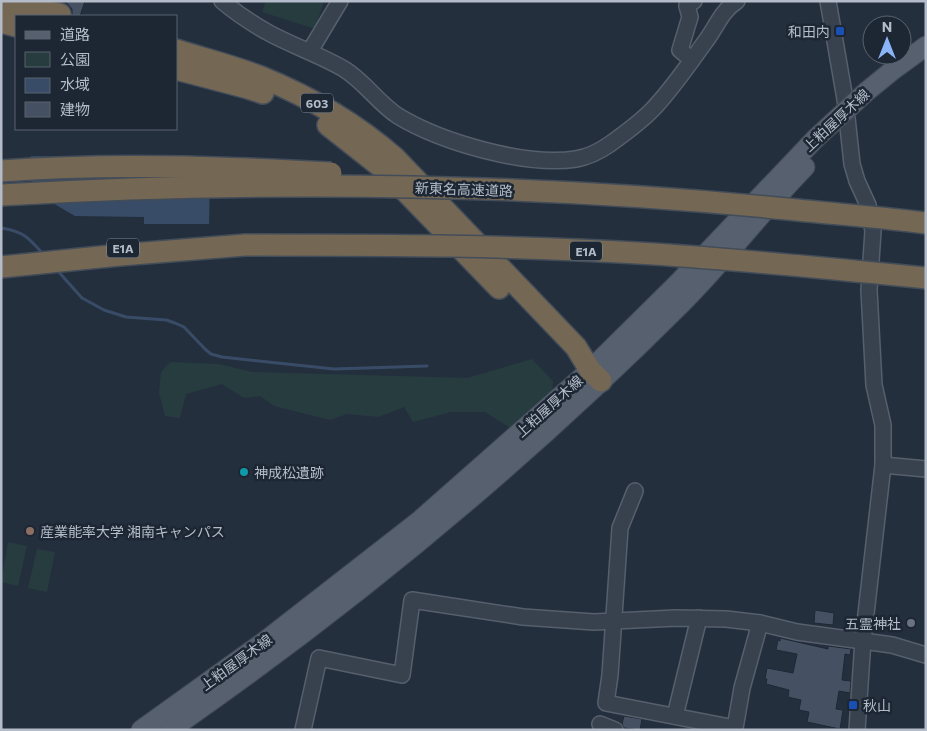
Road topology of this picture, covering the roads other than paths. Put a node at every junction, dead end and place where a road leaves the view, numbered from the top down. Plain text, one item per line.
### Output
1 (222, 1) edge
2 (340, 1) edge
3 (694, 1) edge
4 (737, 1) edge
5 (828, 1) edge
6 (1, 3) edge
7 (60, 14) dead end
8 (1, 22) edge
9 (15, 26) edge
10 (926, 46) edge
11 (178, 51) edge
12 (310, 52) junction
13 (692, 60) junction
14 (926, 62) edge
15 (178, 69) edge
16 (897, 75) junction
17 (1, 171) edge
18 (1, 195) edge
19 (611, 195) junction
20 (427, 203) junction
21 (926, 223) edge
22 (245, 245) junction
23 (1, 255) edge
24 (1, 267) edge
25 (926, 278) edge
26 (596, 375) junction
27 (883, 465) junction
28 (926, 469) edge
29 (635, 491) dead end
30 (699, 618) junction
31 (613, 622) junction
32 (760, 623) junction
33 (863, 640) junction
34 (926, 655) edge
35 (194, 703) junction
36 (675, 716) junction
37 (600, 724) dead end
38 (141, 730) edge
39 (170, 730) edge
40 (303, 730) edge
41 (615, 730) edge
42 (857, 730) edge

1 - 12 street
2 - 12 street
3 - 13 street
4 - 13 street
5 - 27 street
6 - 7 highway
8 - 9 highway
10 - 16 main road, 上粕屋厚木線
11 - 20 highway, 603
12 - 13 street
14 - 16 main road, 上粕屋厚木線
15 - 20 highway, 603
16 - 26 main road, 上粕屋厚木線
17 - 19 highway, bridge
18 - 19 highway, 新東名高速道路, bridge
19 - 21 highway, 新東名高速道路, bridge
20 - 26 highway, 603
22 - 23 highway, E1A
22 - 24 highway
22 - 25 highway, E1A, bridge
26 - 35 main road, 上粕屋厚木線
27 - 28 street
27 - 33 street
29 - 31 street
30 - 31 street
30 - 32 street
30 - 36 street
31 - 36 street
31 - 40 street
32 - 33 street
32 - 36 street
33 - 34 street
33 - 42 street
35 - 38 main road, 上粕屋厚木線
35 - 39 main road, 上粕屋厚木線
37 - 41 street

